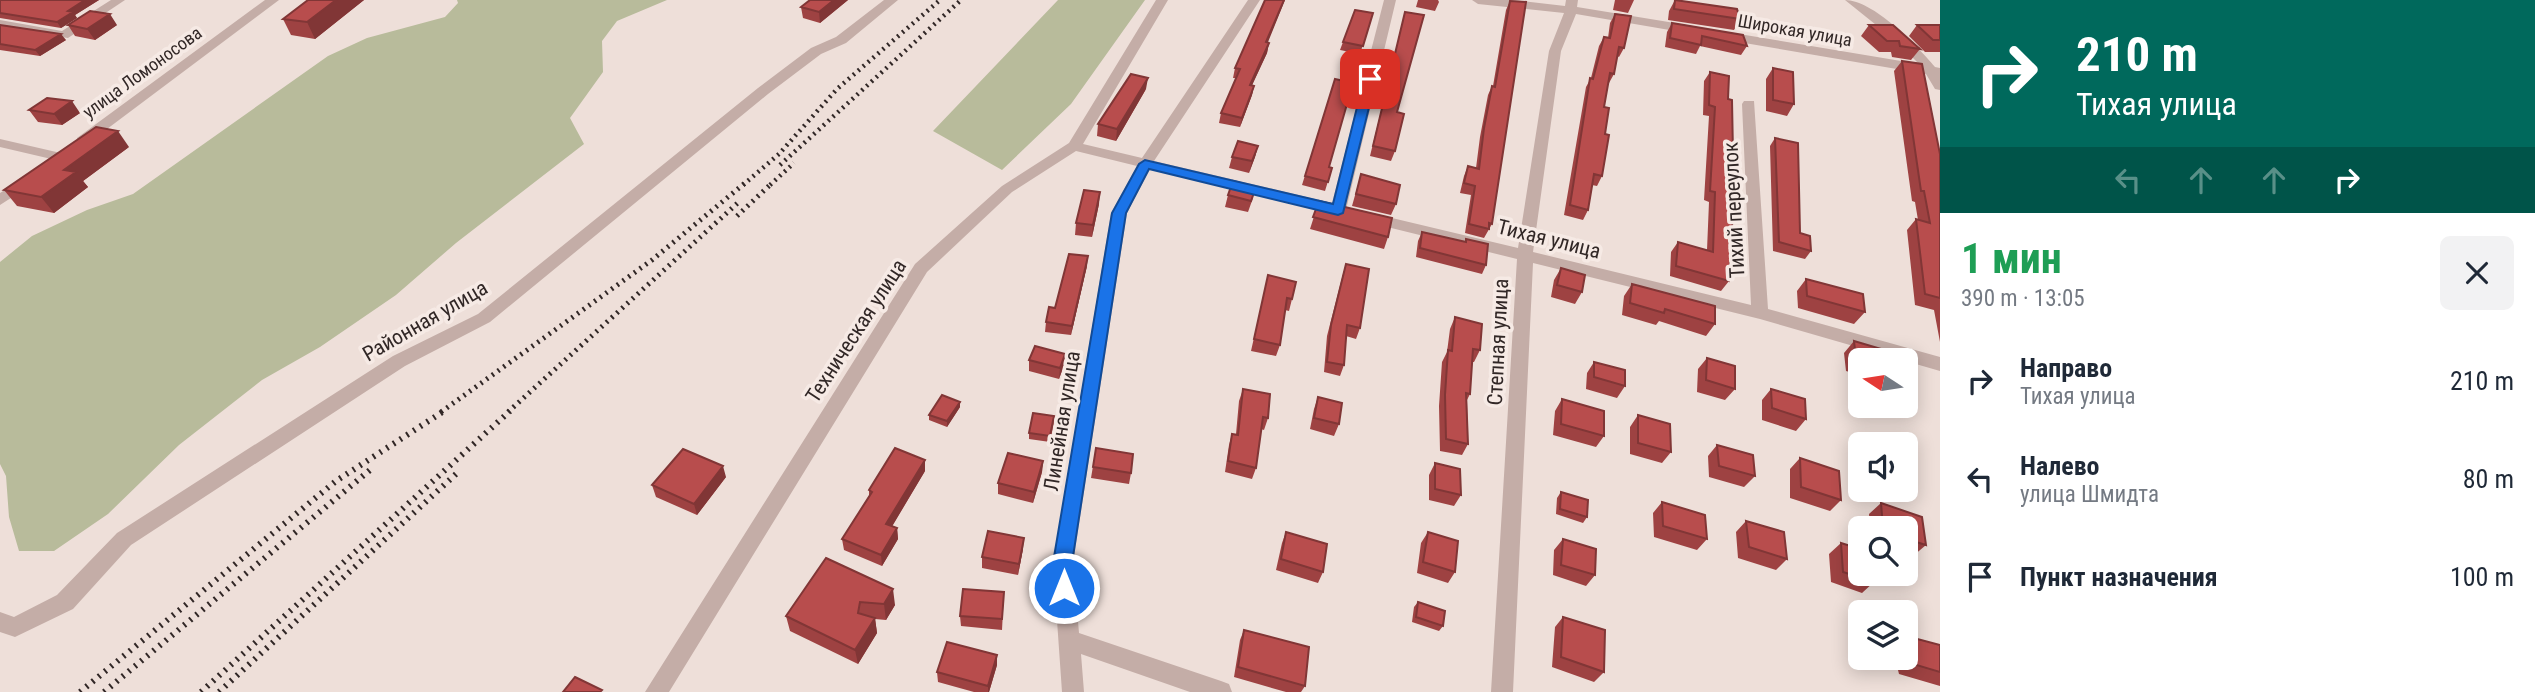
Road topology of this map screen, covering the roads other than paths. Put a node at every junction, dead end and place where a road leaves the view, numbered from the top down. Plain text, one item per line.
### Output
1 (119, 0) edge
2 (274, 0) edge
3 (892, 0) edge
4 (1162, 0) edge
5 (1254, 0) edge
6 (1390, 0) edge
7 (1478, 0) edge
8 (1851, 0) edge
9 (1572, 5) edge
10 (0, 24) edge
11 (1936, 71) edge
12 (1940, 86) edge
13 (1749, 104) dead end
14 (0, 143) edge
15 (1074, 146) junction
16 (60, 157) junction
17 (1145, 164) junction
18 (0, 200) edge
19 (1338, 210) junction
20 (1525, 255) junction
21 (1760, 313) junction
22 (1940, 364) edge
23 (0, 622) edge
24 (1068, 639) junction
25 (656, 692) edge
26 (1073, 692) edge
27 (1221, 692) edge
28 (1502, 692) edge

1 - 10 street
2 - 16 street, улица Ломоносова
3 - 23 street, Районная улица
4 - 15 street, Техническая улица
5 - 17 street
6 - 19 street
7 - 9 street, Широкая улица
8 - 11 street
9 - 11 street, Широкая улица
9 - 20 street, Степная улица
11 - 12 street
13 - 21 street, Тихий переулок
14 - 16 street
15 - 17 street, Тихая улица
15 - 25 street, Техническая улица
16 - 18 street, улица Ломоносова
17 - 19 street, Тихая улица
17 - 24 street, Линейная улица
19 - 20 street, Тихая улица
20 - 21 street, Тихая улица
20 - 28 street, Степная улица
21 - 22 street, Тихая улица
24 - 26 street, Линейная улица
24 - 27 street

